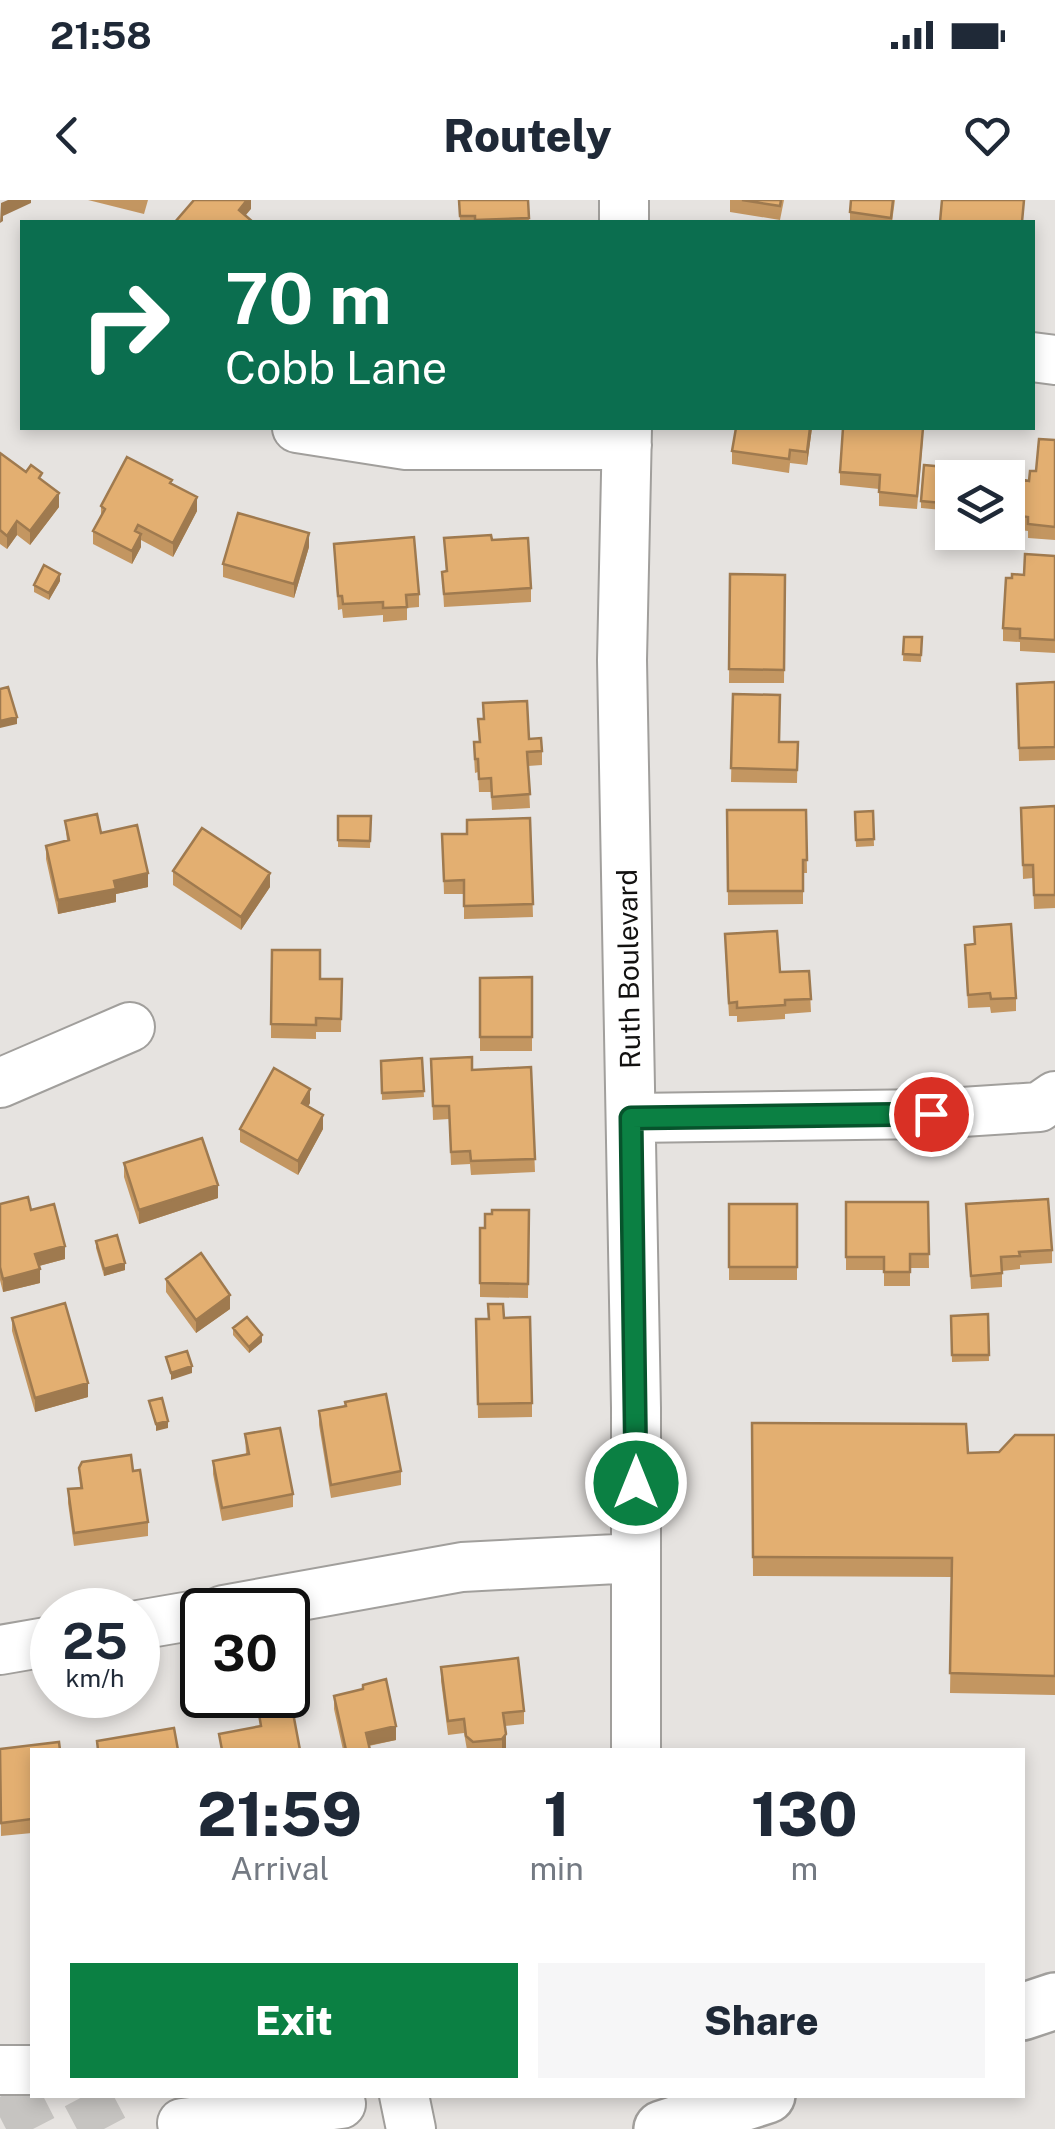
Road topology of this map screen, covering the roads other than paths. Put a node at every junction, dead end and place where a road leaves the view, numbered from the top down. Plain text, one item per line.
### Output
1 (309, 430) edge
2 (627, 436) edge
3 (130, 1028) dead end
4 (0, 1083) edge
5 (1055, 1096) edge
6 (631, 1118) junction
7 (636, 1558) junction
8 (310, 1594) edge
9 (30, 1644) edge
10 (0, 1650) edge
11 (636, 1748) edge
12 (1055, 2001) edge
13 (1025, 2011) edge
14 (405, 2098) edge
15 (756, 2098) edge
16 (263, 2108) edge
17 (341, 2109) edge
18 (179, 2116) edge
19 (686, 2118) edge
20 (411, 2129) edge

1 - 2 street
2 - 6 street, Ruth Boulevard
3 - 4 street
5 - 6 street
6 - 7 street, Ruth Boulevard
7 - 8 street
7 - 11 street, Ruth Boulevard
9 - 10 street
12 - 13 main road
14 - 20 street
15 - 19 main road
16 - 17 street
16 - 18 street

